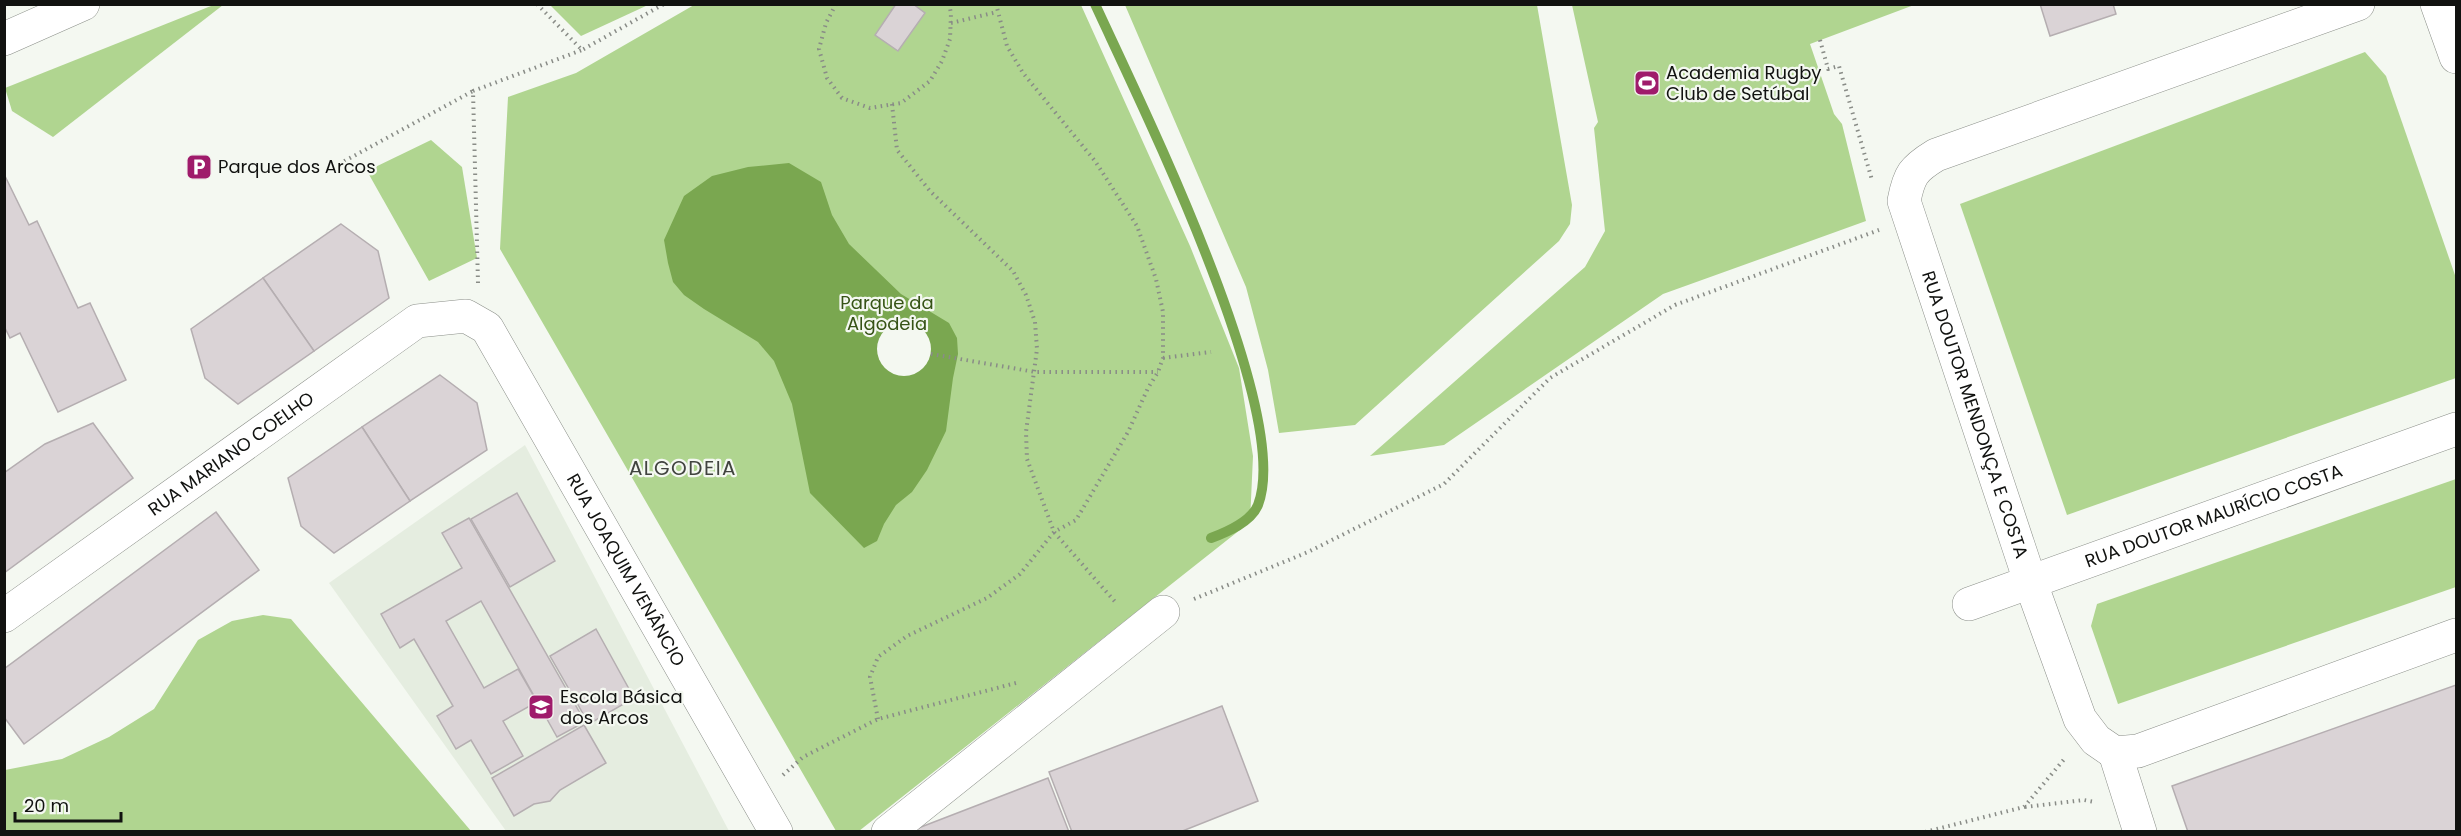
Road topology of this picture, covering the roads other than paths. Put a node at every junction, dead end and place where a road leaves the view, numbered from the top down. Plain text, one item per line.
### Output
1 (83, 4) edge
2 (2358, 4) edge
3 (2437, 4) edge
4 (4, 39) edge
5 (2457, 57) edge
6 (472, 320) joint
7 (2457, 429) edge
8 (2030, 581) junction
9 (1969, 604) dead end
10 (1162, 612) road end
11 (4, 616) edge
12 (2457, 635) edge
13 (2115, 753) junction
14 (2136, 819) edge
15 (776, 831) edge
16 (888, 831) edge

1 - 4 street
2 - 8 street, RUA DOUTOR MENDONÇA E COSTA
3 - 5 street
6 - 11 street, RUA MARIANO COELHO
6 - 15 street, RUA JOAQUIM VENÂNCIO
7 - 8 street, RUA DOUTOR MAURÍCIO COSTA
8 - 9 street, RUA DOUTOR MAURÍCIO COSTA
8 - 13 street, RUA DOUTOR MENDONÇA E COSTA
10 - 16 street
12 - 13 street
13 - 14 street

